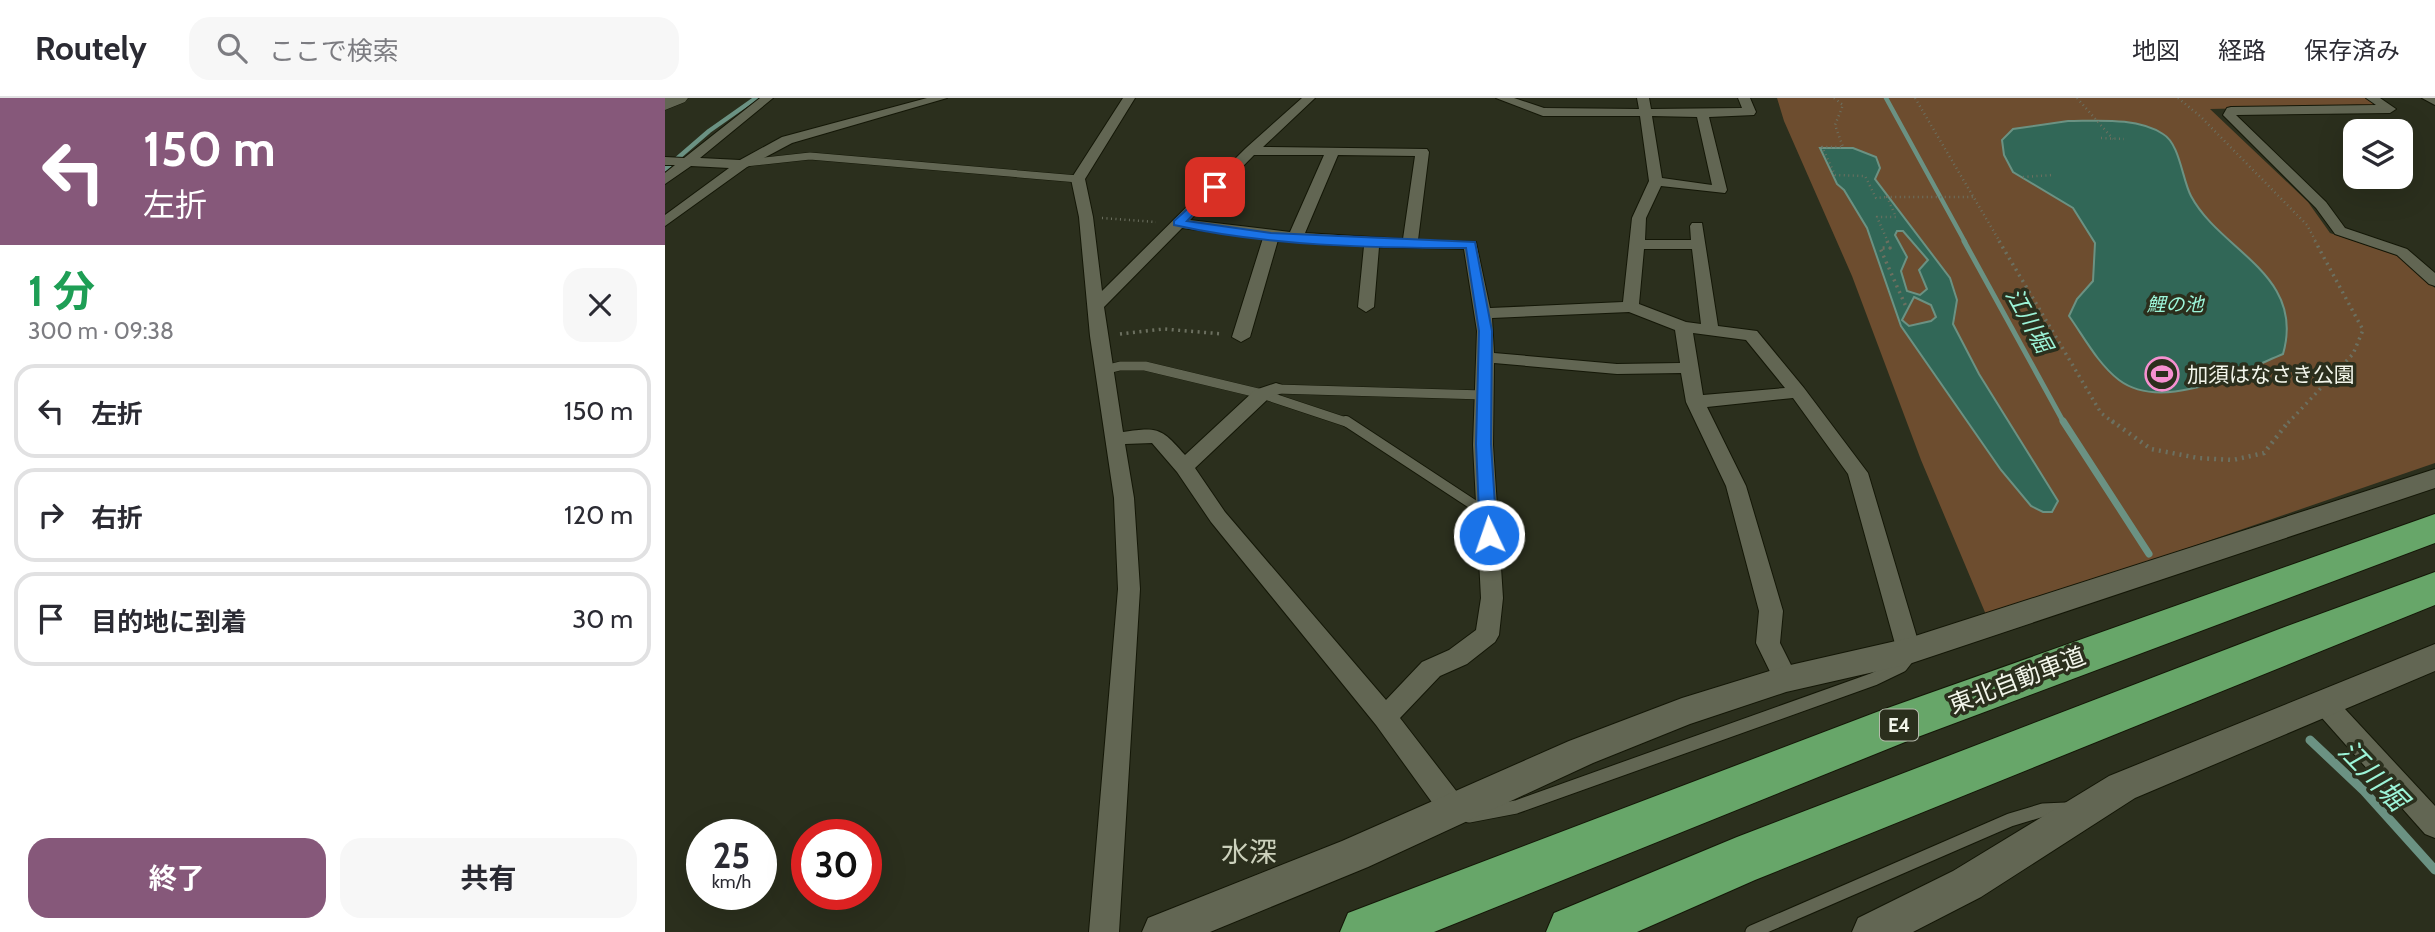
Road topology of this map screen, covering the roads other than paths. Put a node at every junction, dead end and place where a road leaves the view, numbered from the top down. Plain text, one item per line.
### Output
1 (679, 98) edge
2 (767, 98) edge
3 (941, 98) edge
4 (1129, 98) edge
5 (1309, 98) edge
6 (1502, 98) edge
7 (1744, 98) edge
8 (2372, 98) edge
9 (2428, 98) edge
10 (2435, 101) edge
11 (1645, 104) edge
12 (665, 105) edge
13 (1702, 113) junction
14 (1251, 151) junction
15 (1333, 152) junction
16 (665, 161) edge
17 (686, 162) junction
18 (743, 163) junction
19 (1078, 179) junction
20 (665, 180) edge
21 (1656, 181) junction
22 (665, 222) edge
23 (1178, 223) junction
24 (1697, 226) dead end
25 (1271, 237) junction
26 (1295, 238) junction
27 (1372, 243) junction
28 (1637, 244) junction
29 (1410, 245) junction
30 (1699, 245) junction
31 (2435, 281) edge
32 (1097, 305) junction
33 (1366, 307) dead end
34 (1631, 307) junction
35 (1482, 313) junction
36 (1683, 327) junction
37 (1710, 330) junction
38 (1241, 337) road end
39 (1485, 358) junction
40 (1689, 368) junction
41 (1104, 370) junction
42 (1269, 391) junction
43 (1798, 392) junction
44 (1484, 395) junction
45 (1695, 402) junction
46 (1116, 439) junction
47 (1184, 467) junction
48 (2435, 478) edge
49 (1487, 513) junction
50 (2435, 528) edge
51 (2435, 588) edge
52 (1909, 651) junction
53 (2435, 657) edge
54 (1786, 679) junction
55 (2323, 702) junction
56 (1385, 717) junction
57 (2087, 809) junction
58 (1454, 810) junction
59 (2435, 825) edge
60 (1104, 932) edge
61 (1162, 932) edge
62 (1367, 932) edge
63 (1573, 932) edge
64 (1752, 932) edge
65 (1872, 932) edge

1 - 12 main road
2 - 17 street
3 - 18 street
4 - 19 street
5 - 14 street
6 - 11 street
7 - 13 street
8 - 31 street
9 - 10 street
11 - 13 street
11 - 21 street
13 - 21 street
14 - 15 street
14 - 23 street
15 - 26 street
15 - 29 street
16 - 17 street
17 - 18 street
17 - 20 street
18 - 19 lane
18 - 22 street
19 - 32 street
21 - 28 street
23 - 25 street
23 - 32 street
24 - 30 street
25 - 26 street
25 - 38 street
26 - 27 street
27 - 29 street
27 - 33 street
28 - 30 street
28 - 34 street
29 - 35 street
30 - 37 street
32 - 41 street
34 - 35 street
34 - 36 street
35 - 39 street
36 - 37 street
36 - 40 street
37 - 43 street
39 - 40 street
39 - 44 street
40 - 45 street
41 - 42 lane
41 - 46 street
42 - 44 lane
42 - 47 street
42 - 49 lane
43 - 45 street
43 - 52 street
44 - 49 street
45 - 54 street
46 - 47 street
46 - 60 street
47 - 56 street
48 - 52 street
49 - 56 street
50 - 62 highway, 東北自動車道 / E4
51 - 63 highway
52 - 54 street
52 - 58 lane
53 - 55 street
54 - 58 street
55 - 57 street
55 - 59 street
56 - 58 street
57 - 64 lane
57 - 65 street
58 - 61 street

